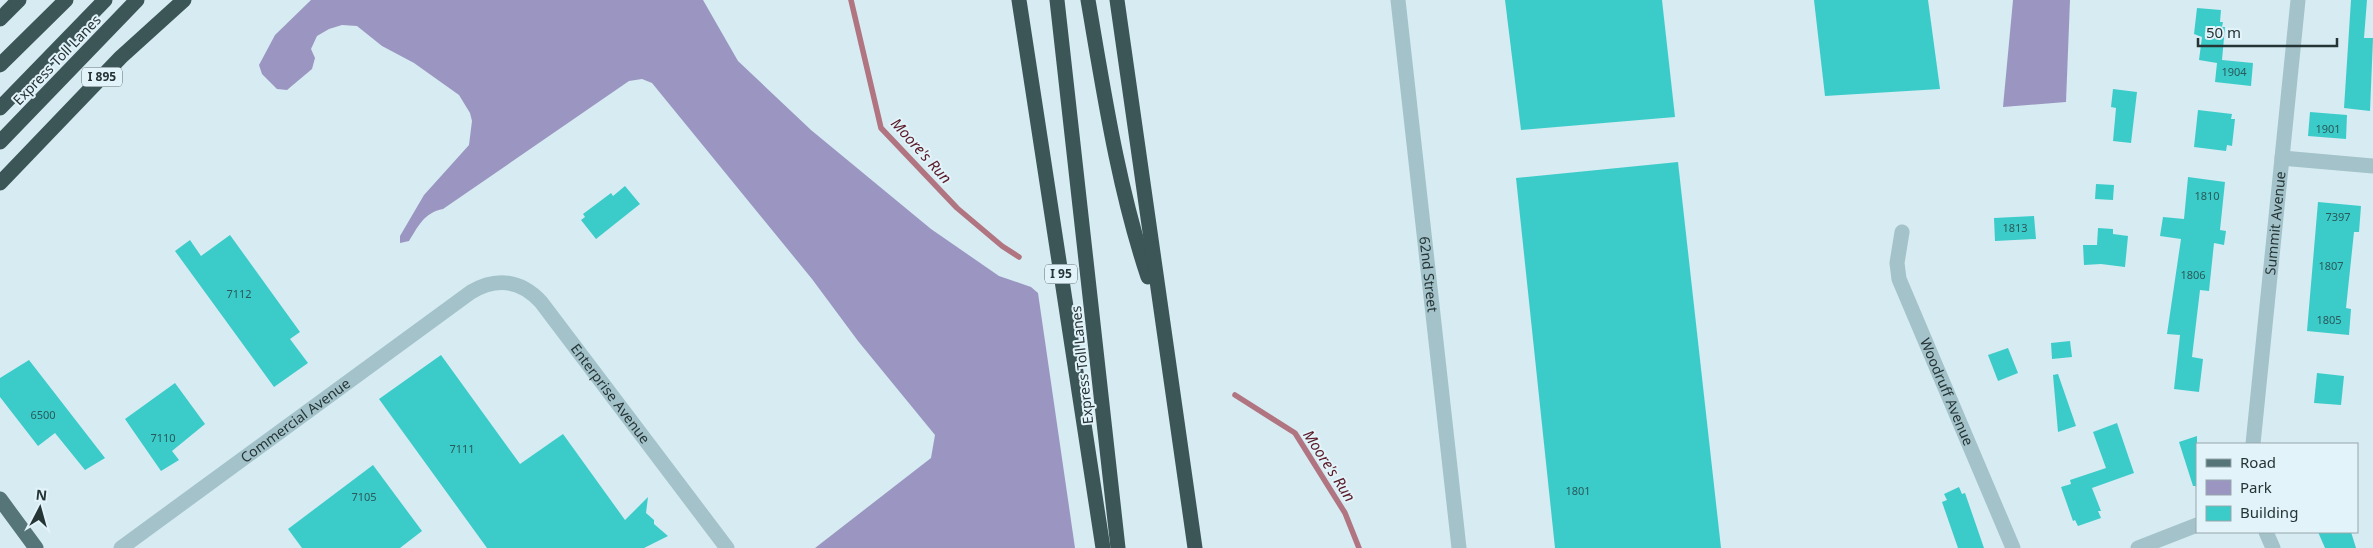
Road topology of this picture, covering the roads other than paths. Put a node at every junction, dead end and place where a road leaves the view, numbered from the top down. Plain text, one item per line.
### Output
1 (18, 0) edge
2 (66, 0) edge
3 (105, 0) edge
4 (137, 0) edge
5 (184, 0) edge
6 (1018, 0) edge
7 (1057, 0) edge
8 (1088, 0) edge
9 (1117, 0) edge
10 (1398, 0) edge
11 (2298, 0) edge
12 (0, 19) edge
13 (0, 66) edge
14 (0, 108) edge
15 (0, 142) edge
16 (2282, 158) junction
17 (2373, 166) edge
18 (0, 183) edge
19 (1902, 232) dead end
20 (470, 292) joint
21 (1161, 314) junction
22 (2253, 443) edge
23 (0, 499) edge
24 (2196, 526) edge
25 (2266, 533) edge
26 (36, 548) edge
27 (121, 548) edge
28 (727, 548) edge
29 (1104, 548) edge
30 (1118, 548) edge
31 (1195, 548) edge
32 (1459, 548) edge
33 (2013, 548) edge
34 (2138, 548) edge
35 (2272, 548) edge

1 - 12 highway
2 - 13 highway
3 - 14 highway
4 - 15 highway, Express Toll Lanes
5 - 18 highway, I 895
6 - 29 highway, I 95
7 - 30 highway, Express Toll Lanes
8 - 21 highway
9 - 21 highway
10 - 32 street, 62nd Street
11 - 16 street, Summit Avenue
16 - 17 street
16 - 22 street, Summit Avenue
19 - 33 street, Woodruff Avenue
20 - 27 street, Commercial Avenue
20 - 28 street, Enterprise Avenue
21 - 31 highway
23 - 26 main road
24 - 34 street
25 - 35 street

